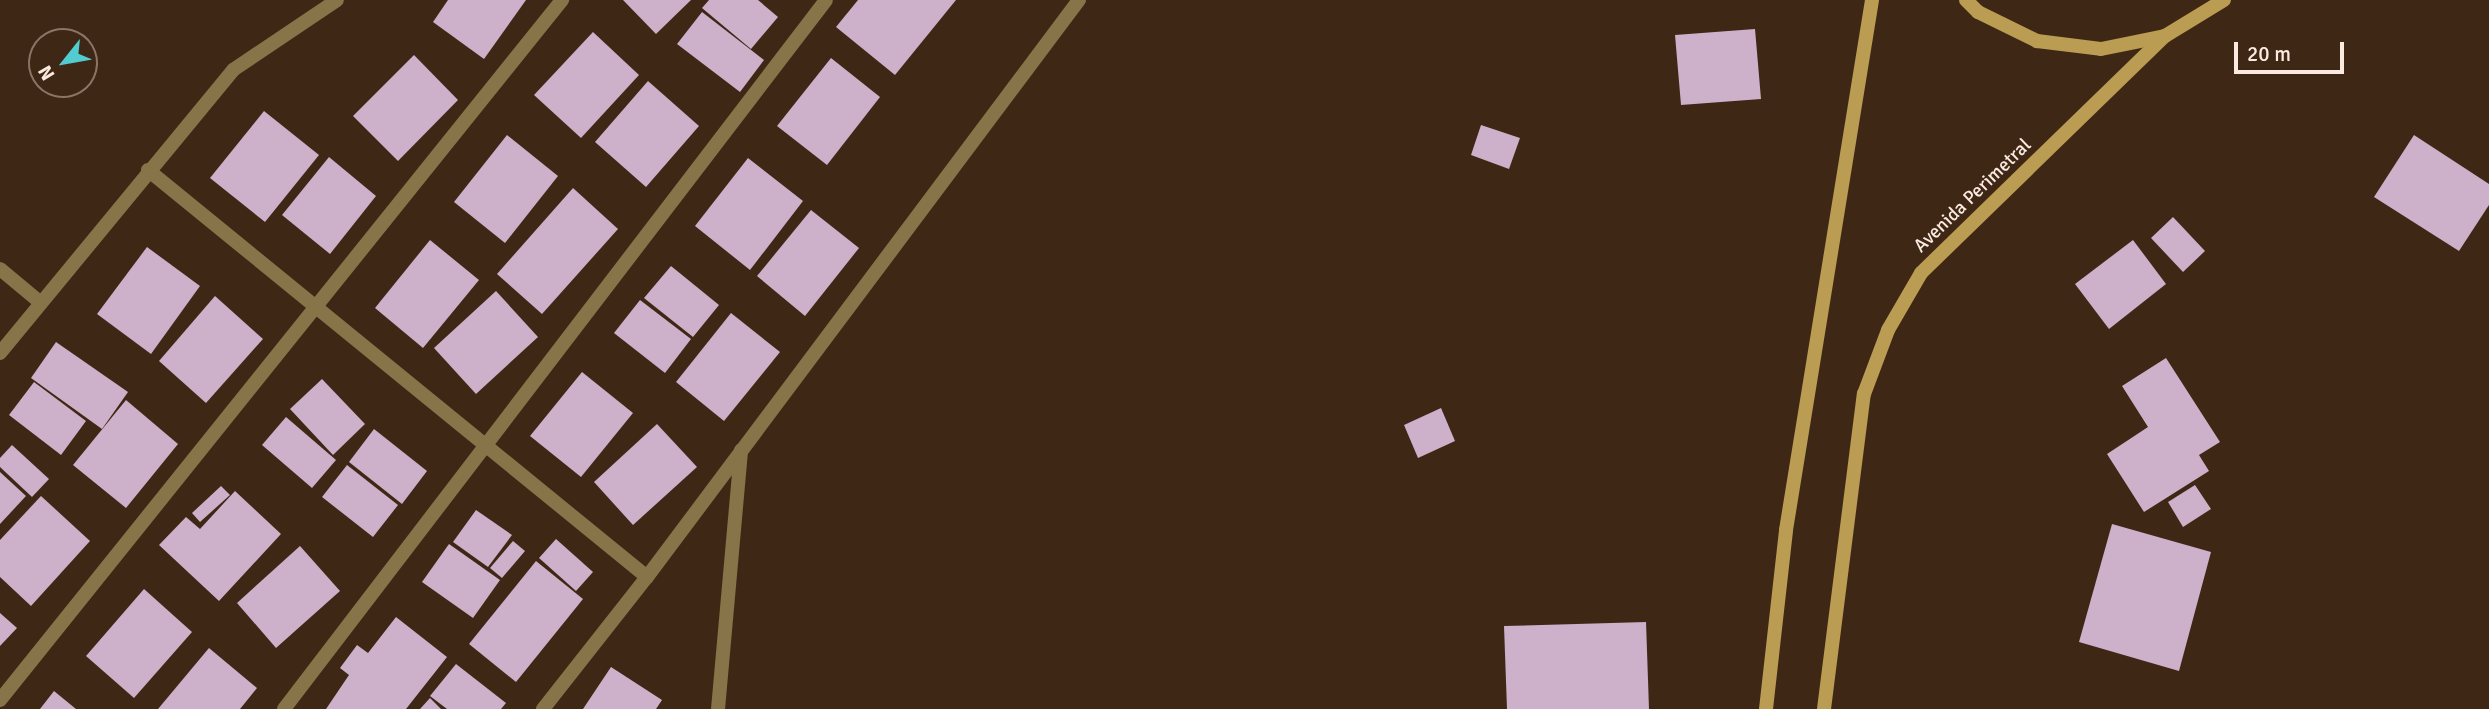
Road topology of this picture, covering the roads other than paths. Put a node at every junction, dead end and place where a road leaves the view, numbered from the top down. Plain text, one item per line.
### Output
1 (337, 0) edge
2 (562, 0) edge
3 (826, 0) edge
4 (1079, 0) edge
5 (1872, 0) edge
6 (1966, 0) edge
7 (2224, 0) edge
8 (2165, 36) junction
9 (148, 170) junction
10 (0, 269) edge
11 (41, 303) junction
12 (314, 305) junction
13 (0, 353) edge
14 (483, 448) junction
15 (741, 449) junction
16 (647, 577) junction
17 (0, 700) edge
18 (284, 709) edge
19 (543, 709) edge
20 (718, 709) edge
21 (1766, 709) edge
22 (1824, 709) edge

1 - 9 street
2 - 12 street
3 - 14 street
4 - 15 street
5 - 21 main road
6 - 8 main road
7 - 8 main road
8 - 22 main road, Avenida Perimetral
9 - 11 street
9 - 12 street
10 - 11 street
11 - 13 street
12 - 14 street
12 - 17 street
14 - 16 street
14 - 18 street
15 - 16 street
15 - 20 street
16 - 19 street

